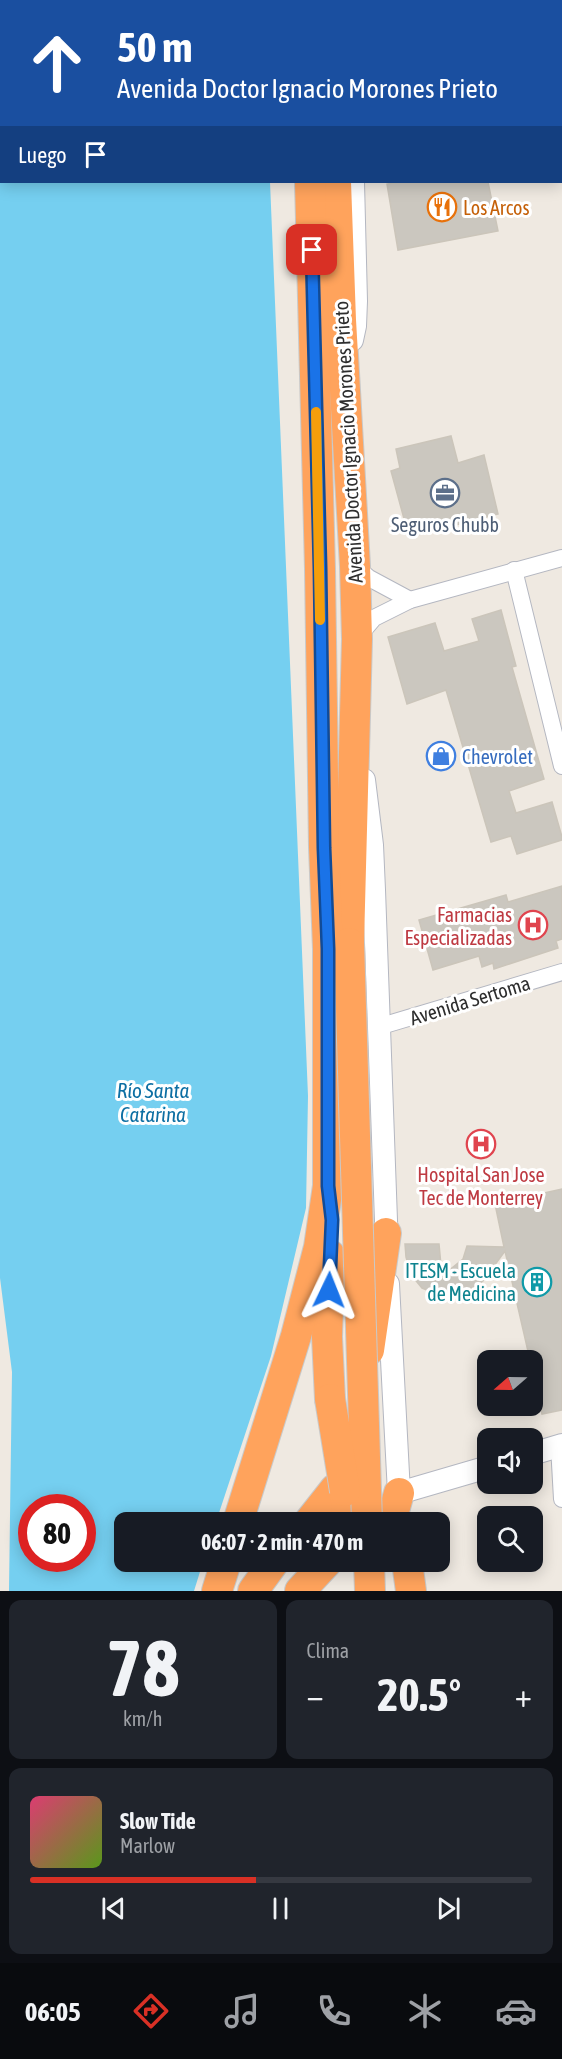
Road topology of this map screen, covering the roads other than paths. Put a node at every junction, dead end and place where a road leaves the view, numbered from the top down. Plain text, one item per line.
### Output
1 (310, 183) edge
2 (336, 183) edge
3 (353, 183) edge
4 (344, 364) junction
5 (562, 558) edge
6 (355, 566) junction
7 (514, 570) junction
8 (411, 600) junction
9 (357, 639) junction
10 (320, 674) junction
11 (354, 703) junction
12 (562, 766) edge
13 (349, 943) junction
14 (562, 972) edge
15 (378, 1027) junction
16 (328, 1186) junction
17 (386, 1233) junction
18 (365, 1383) dead end
19 (395, 1419) junction
20 (561, 1445) edge
21 (543, 1451) edge
22 (477, 1470) edge
23 (340, 1490) junction
24 (399, 1492) junction
25 (562, 1499) edge
26 (241, 1512) edge
27 (319, 1512) edge
28 (347, 1512) edge
29 (364, 1512) edge
30 (367, 1512) edge
31 (394, 1512) edge
32 (402, 1512) edge
33 (223, 1572) edge
34 (267, 1572) edge
35 (318, 1572) edge
36 (369, 1572) edge
37 (391, 1572) edge
38 (408, 1572) edge
39 (217, 1591) edge
40 (253, 1591) edge
41 (300, 1591) edge
42 (370, 1591) edge
43 (393, 1591) edge
44 (411, 1591) edge

1 - 10 highway, Avenida Doctor Ignacio Morones Prieto
2 - 4 highway, Avenida Doctor Ignacio Morones Prieto
3 - 4 street
4 - 6 highway, Avenida Doctor Ignacio Morones Prieto
5 - 7 street
6 - 8 street
6 - 9 highway, Avenida Doctor Ignacio Morones Prieto
7 - 8 street
7 - 12 street
8 - 9 street
9 - 11 highway, Avenida Doctor Ignacio Morones Prieto
10 - 13 highway, Avenida Doctor Ignacio Morones Prieto
10 - 16 highway, Avenida Doctor Ignacio Morones Prieto
11 - 13 highway, Avenida Doctor Ignacio Morones Prieto
11 - 15 street
13 - 30 highway, bridge
14 - 15 street, Avenida Sertoma
15 - 17 street
16 - 23 highway, bridge
16 - 26 highway, Avenida Doctor Ignacio Morones Prieto
17 - 18 highway
17 - 19 street
19 - 24 street
19 - 29 street
20 - 21 street
20 - 25 street
22 - 24 street
23 - 27 highway
23 - 28 highway
24 - 31 highway
24 - 32 highway
33 - 39 highway
34 - 40 highway
35 - 41 highway
36 - 42 highway
37 - 43 highway
38 - 44 highway

